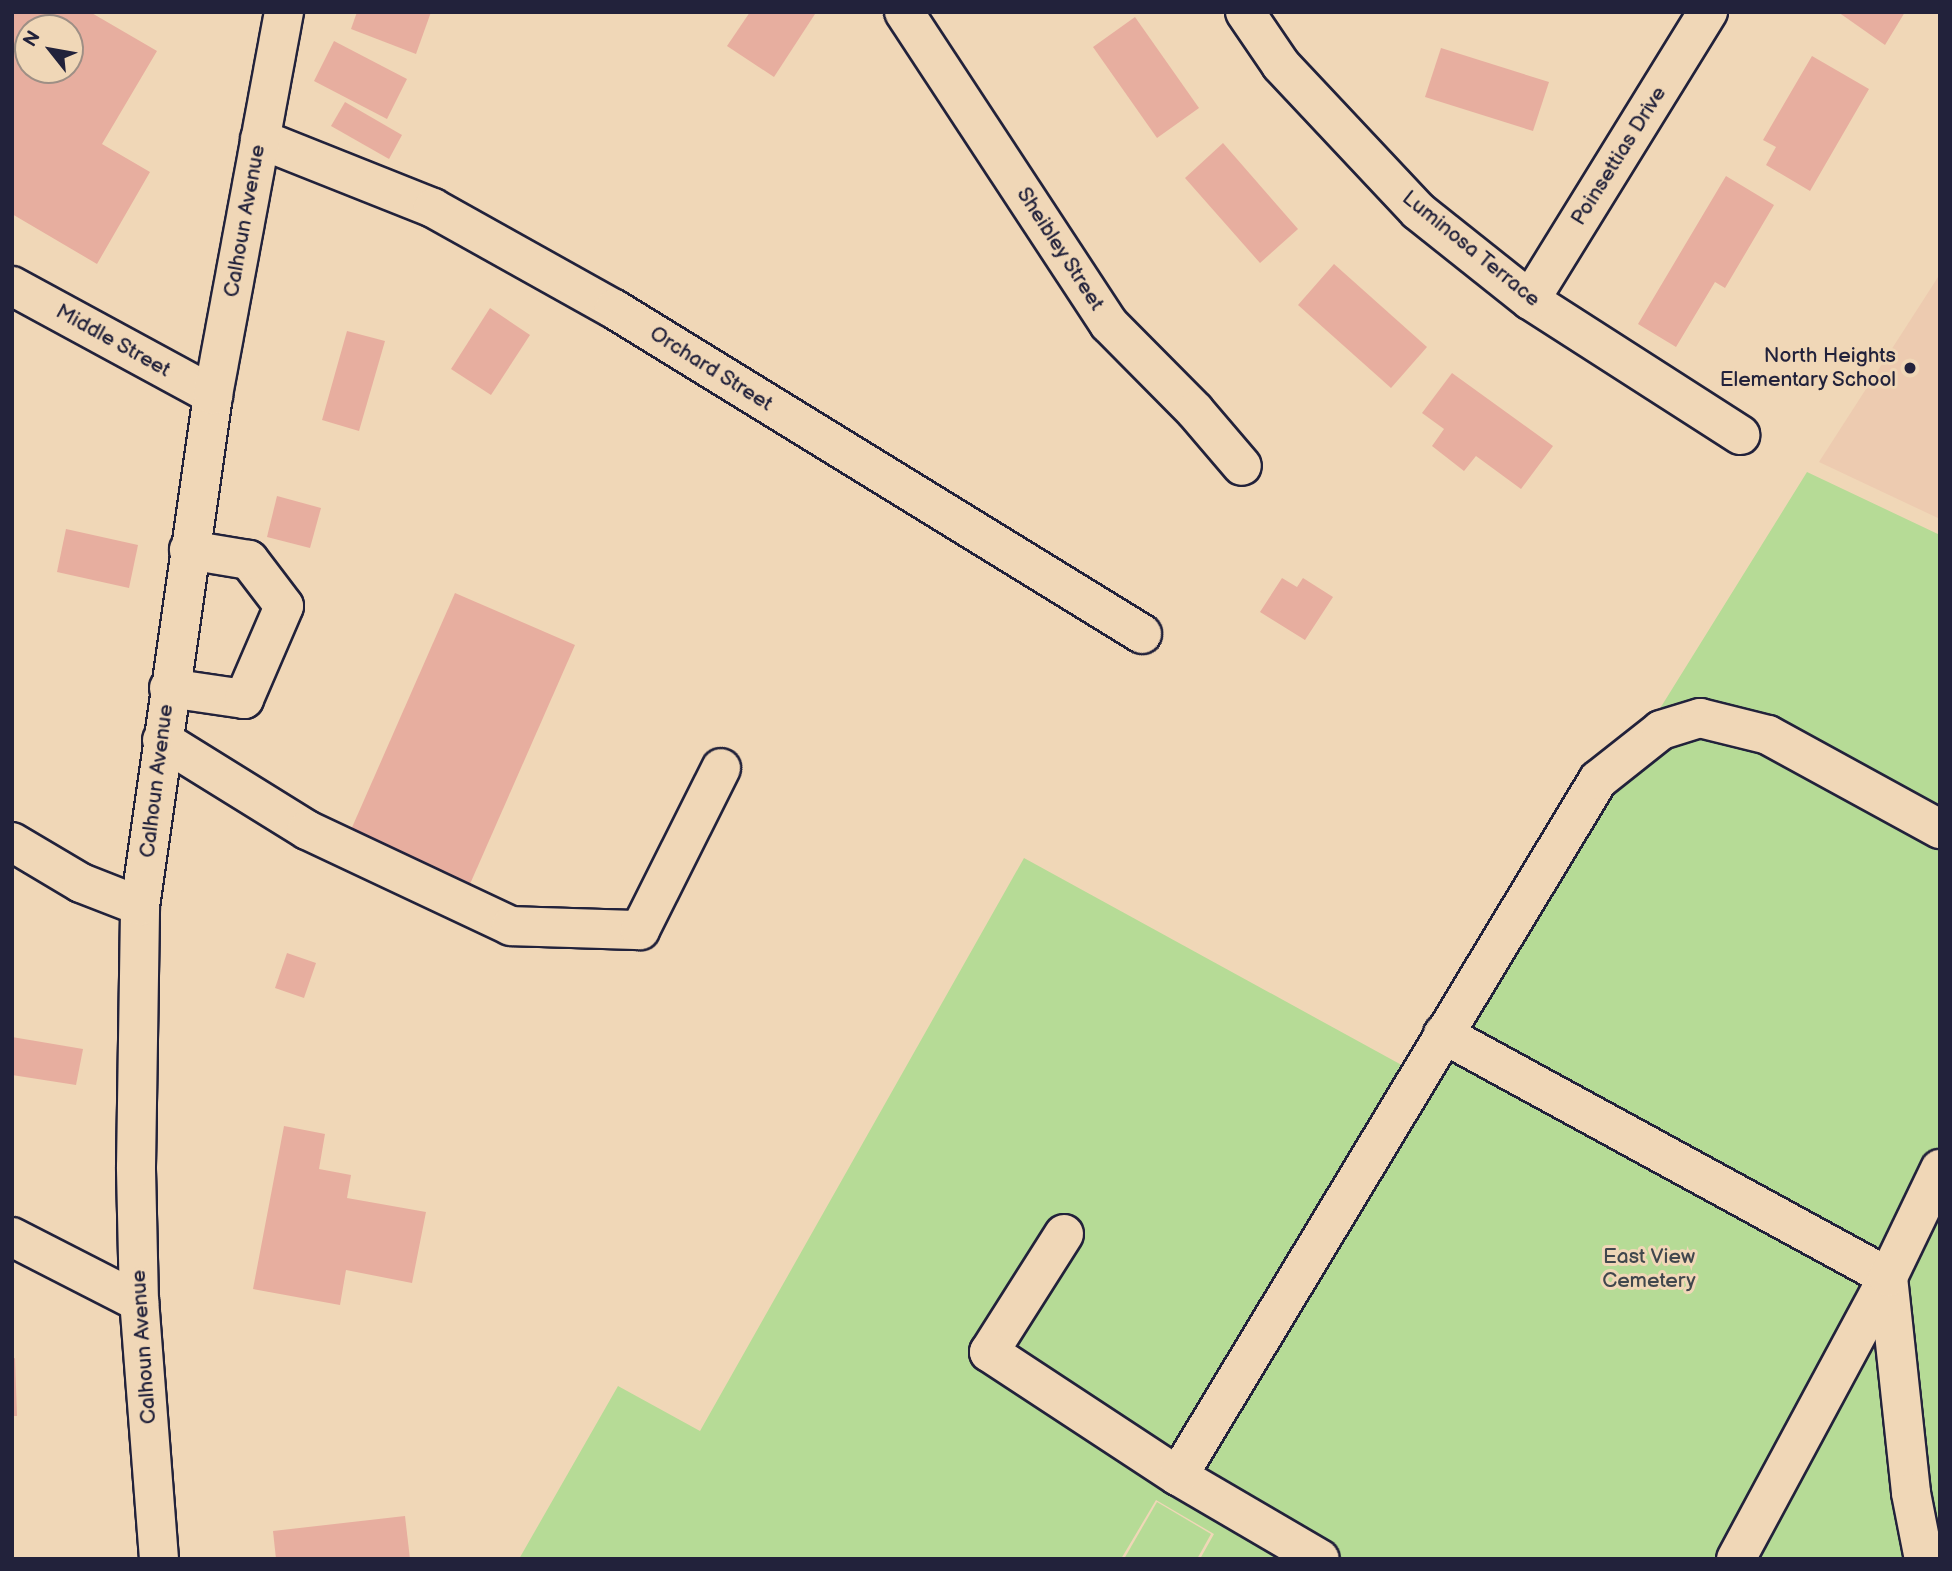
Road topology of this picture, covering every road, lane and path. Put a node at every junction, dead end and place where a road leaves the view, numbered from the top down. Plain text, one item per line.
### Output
1 (904, 12) edge
2 (1245, 12) edge
3 (1708, 12) edge
4 (274, 17) edge
5 (260, 139) junction
6 (12, 286) edge
7 (1530, 300) junction
8 (213, 395) junction
9 (1740, 435) dead end
10 (1242, 466) dead end
11 (189, 550) junction
12 (1142, 634) dead end
13 (169, 688) junction
14 (162, 740) junction
15 (721, 768) dead end
16 (1940, 829) edge
17 (12, 842) edge
18 (141, 906) junction
19 (1443, 1034) junction
20 (1940, 1169) edge
21 (1064, 1234) dead end
22 (12, 1237) edge
23 (1888, 1277) junction
24 (139, 1302) junction
25 (1178, 1476) junction
26 (159, 1559) edge
27 (1320, 1559) edge
28 (1736, 1559) edge
29 (1924, 1559) edge

1 - 10 street, Sheibley Street
2 - 7 street, Luminosa Terrace
3 - 7 street, Poinsettias Drive
4 - 5 street, Calhoun Avenue
5 - 8 street, Calhoun Avenue
5 - 12 street, Orchard Street
6 - 8 street, Middle Street
7 - 9 street, Luminosa Terrace
8 - 11 street, Calhoun Avenue
11 - 13 street, Calhoun Avenue
11 - 13 street
13 - 14 street, Calhoun Avenue
14 - 15 street
14 - 18 street, Calhoun Avenue
16 - 19 street
17 - 18 street
18 - 24 street, Calhoun Avenue
19 - 23 street
19 - 25 street
20 - 23 street
21 - 25 street
22 - 24 street
23 - 28 street
23 - 29 street
24 - 26 street, Calhoun Avenue
25 - 27 street

